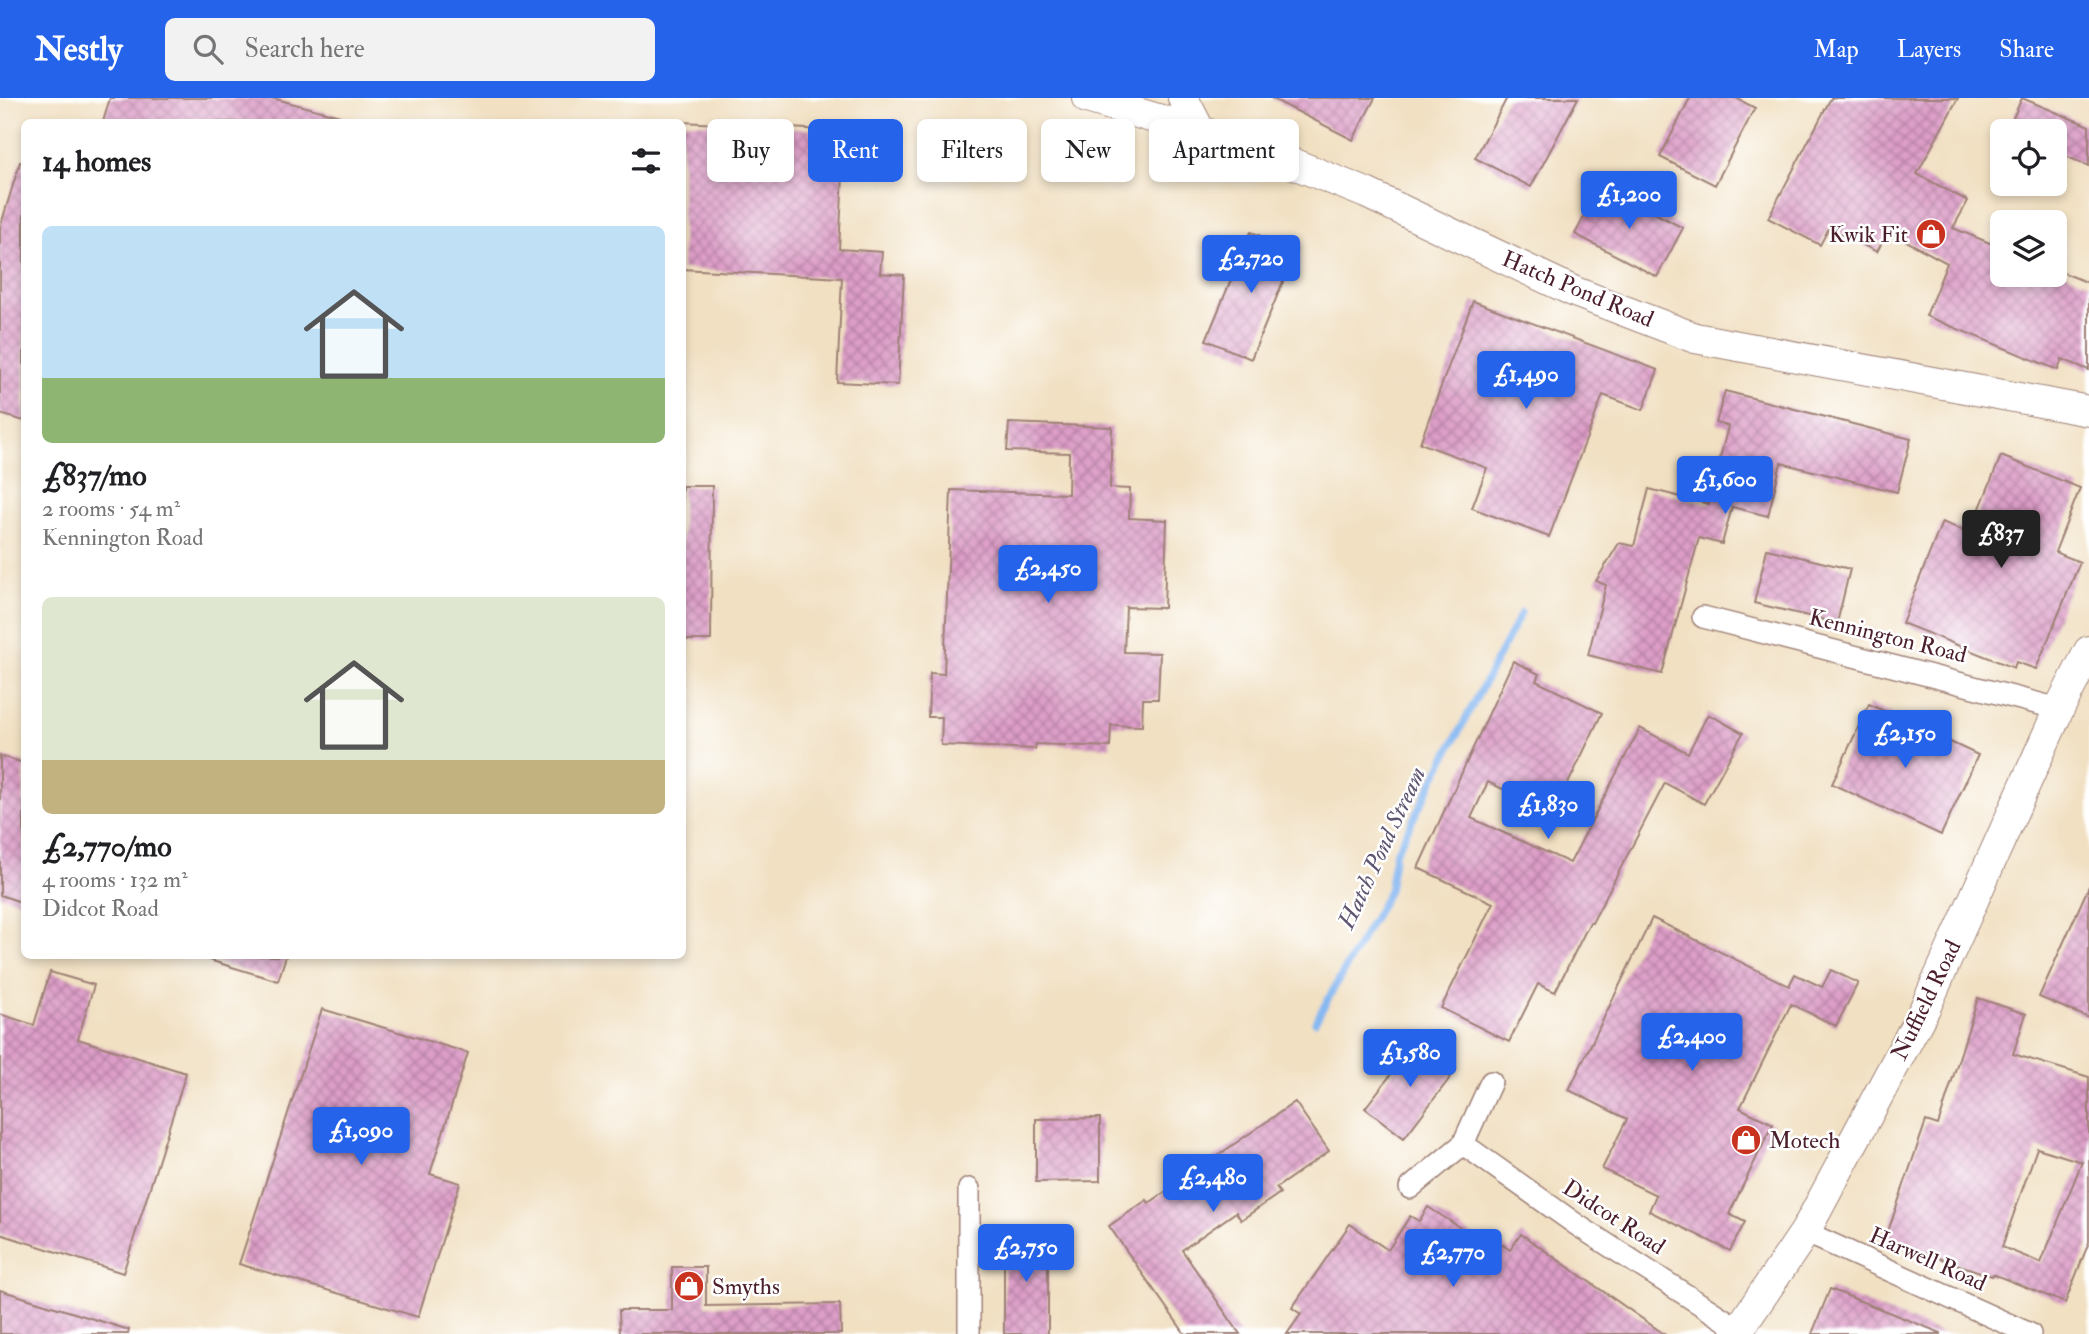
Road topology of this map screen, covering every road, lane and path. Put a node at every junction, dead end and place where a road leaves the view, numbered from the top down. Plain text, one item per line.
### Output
1 (1087, 98) edge
2 (1183, 98) edge
3 (1131, 104) edge
4 (1169, 119) edge
5 (1194, 119) edge
6 (1299, 166) edge
7 (2089, 411) edge
8 (1703, 617) dead end
9 (2088, 656) edge
10 (2059, 709) junction
11 (1491, 1082) dead end
12 (1463, 1143) junction
13 (1410, 1188) dead end
14 (969, 1189) dead end
15 (1805, 1232) junction
16 (1738, 1332) edge
17 (969, 1334) edge
18 (2030, 1334) edge

1 - 3 street, Hatch Pond Road
2 - 5 street
3 - 4 street, Hatch Pond Road
6 - 7 street, Hatch Pond Road
8 - 10 street, Kennington Road
9 - 10 street, Nuffield Road
10 - 15 street, Nuffield Road
11 - 12 street
12 - 13 street
12 - 16 street, Didcot Road
14 - 17 street
15 - 16 street, Nuffield Road
15 - 18 street, Harwell Road

